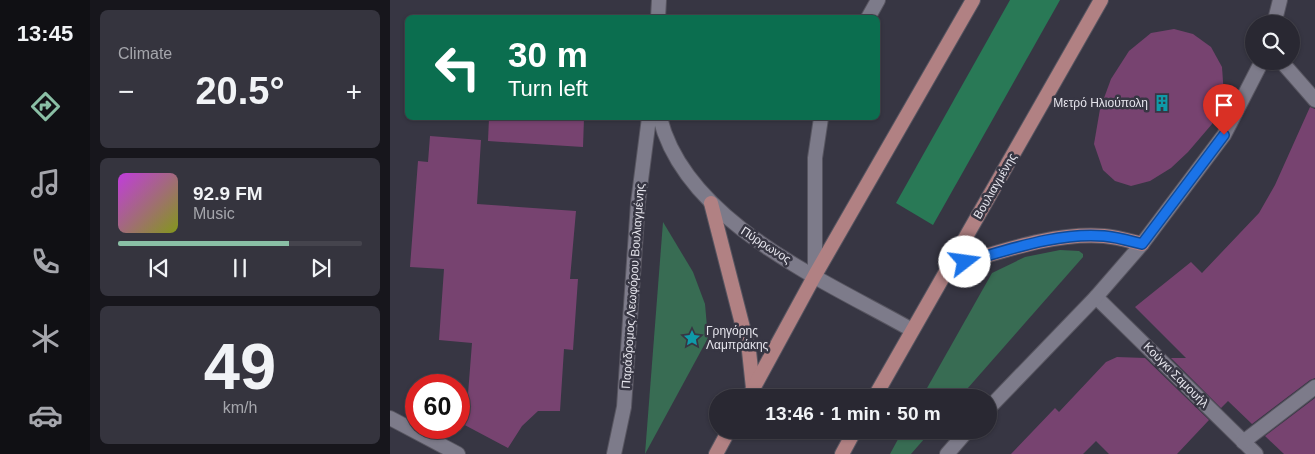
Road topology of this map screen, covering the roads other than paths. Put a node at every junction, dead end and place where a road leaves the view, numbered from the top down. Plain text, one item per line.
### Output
1 (658, 0) edge
2 (878, 0) edge
3 (973, 0) edge
4 (1101, 0) edge
5 (1280, 0) edge
6 (658, 15) edge
7 (870, 15) edge
8 (1276, 15) edge
9 (1257, 70) edge
10 (1289, 70) edge
11 (1315, 100) edge
12 (649, 120) edge
13 (661, 120) edge
14 (821, 120) edge
15 (711, 203) junction
16 (1142, 244) junction
17 (948, 267) junction
18 (815, 275) junction
19 (1096, 297) junction
20 (912, 330) junction
21 (1315, 387) edge
22 (750, 389) edge
23 (752, 389) edge
24 (879, 389) edge
25 (997, 400) edge
26 (390, 418) edge
27 (724, 439) edge
28 (850, 439) edge
29 (960, 439) edge
30 (1243, 442) junction
31 (458, 454) edge
32 (614, 454) edge
33 (716, 454) edge
34 (842, 454) edge
35 (947, 454) edge
36 (1256, 454) edge

1 - 6 street
2 - 7 street
3 - 18 main road
4 - 17 main road, Βουλιαγμένης
5 - 8 street
9 - 16 street
10 - 11 street
12 - 32 street, Παράδρομος Λεωφόρου Βουλιαγμένης
13 - 15 street, Πύρρωνος
14 - 18 street
15 - 18 street, Πύρρωνος
15 - 22 main road
16 - 17 main road
16 - 19 street
17 - 20 main road, Βουλιαγμένης
18 - 20 street, Πύρρωνος
18 - 23 main road
19 - 25 street
19 - 30 street, Κούγκι Σαμουήλ
20 - 24 main road, Βουλιαγμένης
21 - 30 street
26 - 31 street
27 - 33 main road
28 - 34 main road
29 - 35 street
30 - 36 street, Κούγκι Σαμουήλ

